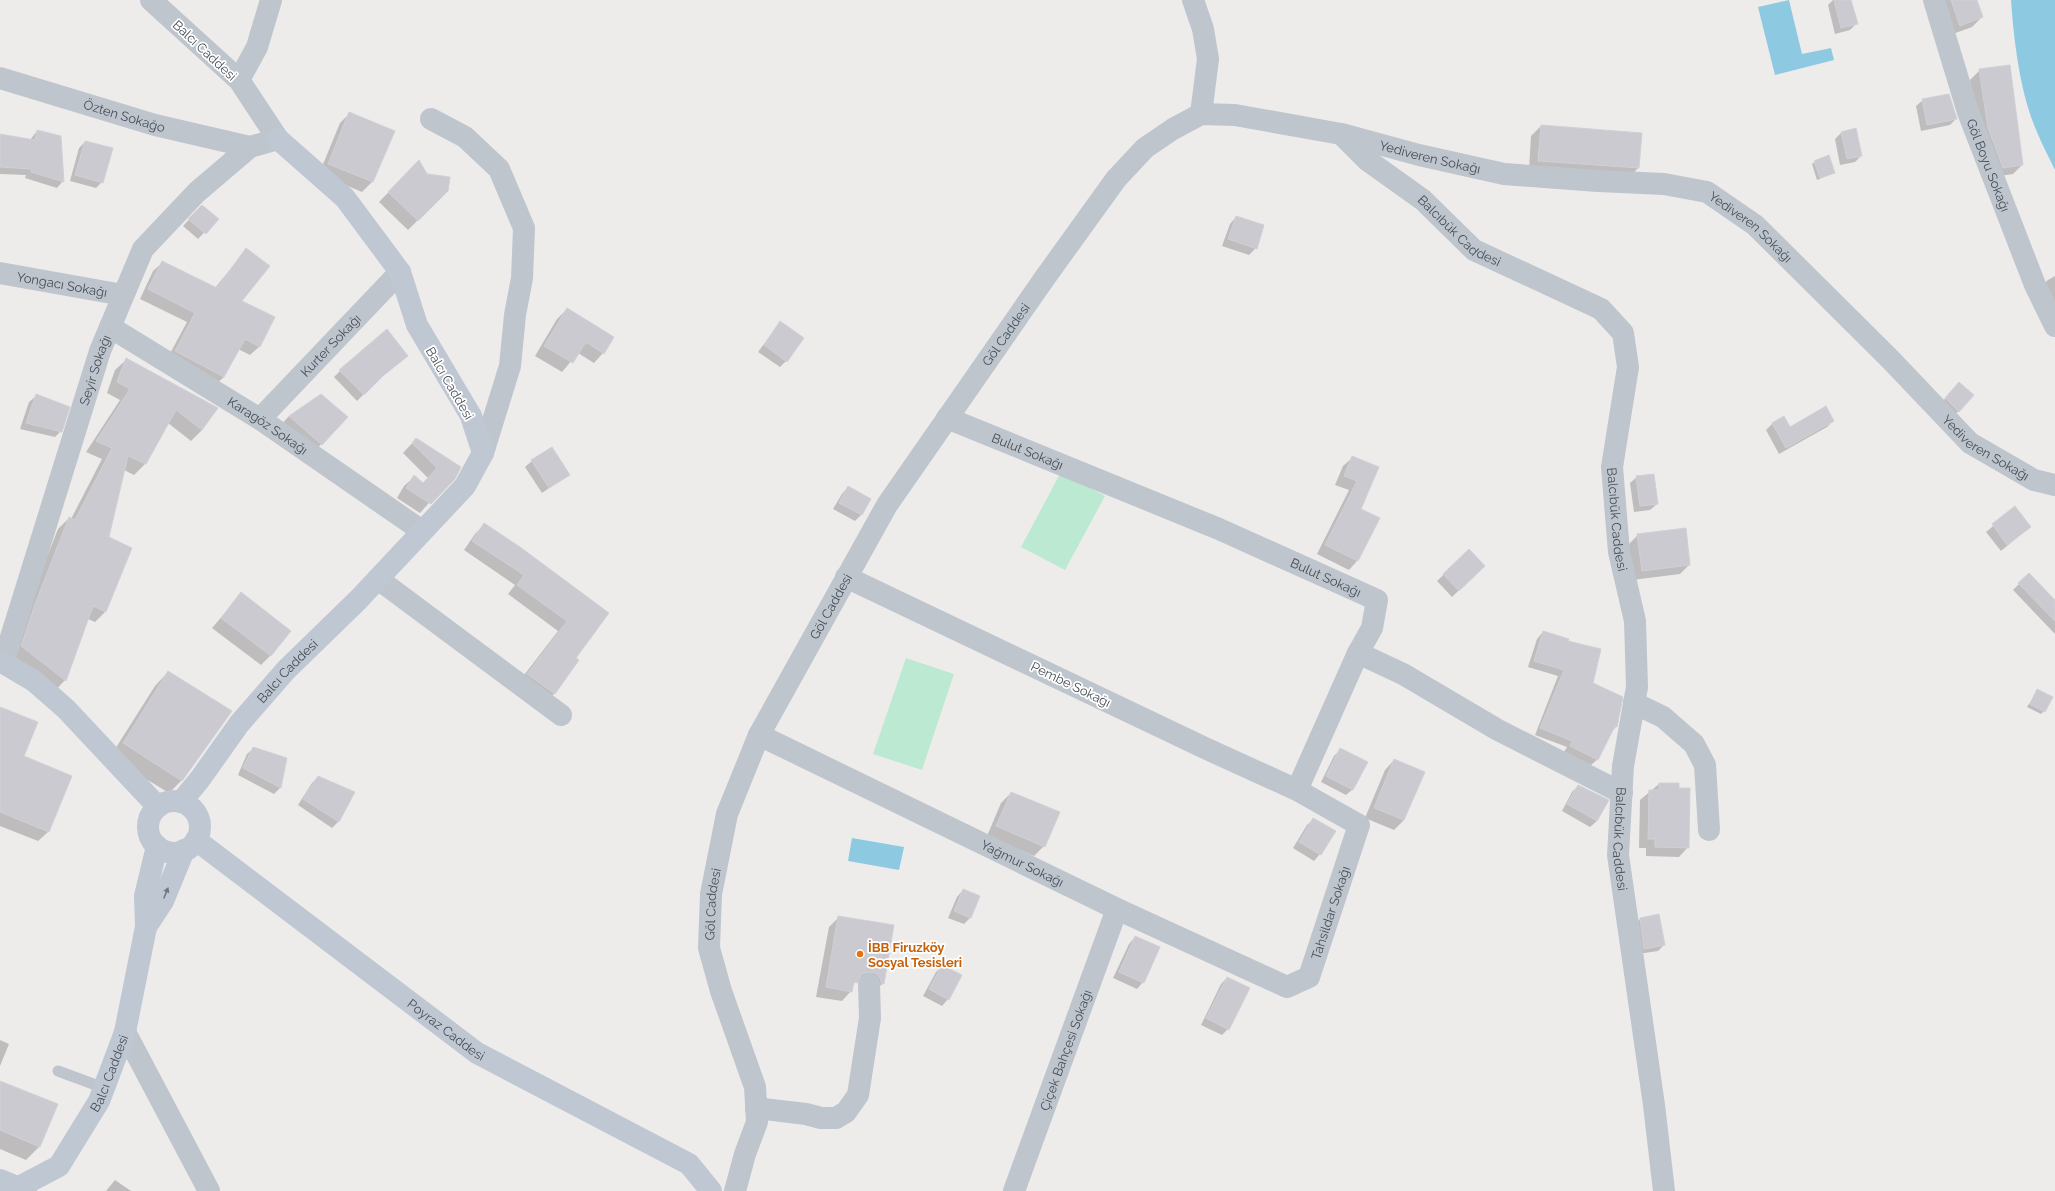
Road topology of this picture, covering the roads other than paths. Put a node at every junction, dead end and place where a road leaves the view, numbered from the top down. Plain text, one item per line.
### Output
1 (151, 0) edge
2 (271, 0) edge
3 (1193, 0) edge
4 (1934, 0) edge
5 (0, 78) edge
6 (239, 80) junction
7 (1201, 114) junction
8 (431, 119) dead end
9 (1341, 134) junction
10 (278, 139) junction
11 (250, 147) junction
12 (400, 272) junction
13 (0, 273) edge
14 (124, 295) junction
15 (2055, 326) edge
16 (110, 327) junction
17 (947, 418) junction
18 (260, 419) junction
19 (483, 453) junction
20 (2055, 485) edge
21 (422, 531) junction
22 (846, 576) junction
23 (378, 579) junction
24 (1358, 653) junction
25 (2, 662) edge
26 (1634, 704) junction
27 (561, 715) dead end
28 (759, 735) junction
29 (1297, 790) junction
30 (1622, 793) junction
31 (181, 802) junction
32 (158, 807) junction
33 (1360, 825) joint
34 (1709, 830) dead end
35 (190, 845) junction
36 (156, 846) junction
37 (1117, 909) junction
38 (146, 927) junction
39 (870, 984) dead end
40 (1287, 987) joint
41 (125, 1032) junction
42 (58, 1071) dead end
43 (104, 1088) junction
44 (756, 1108) junction
45 (15, 1186) edge
46 (209, 1191) edge
47 (711, 1191) edge
48 (735, 1191) edge
49 (1014, 1191) edge
50 (1664, 1191) edge

1 - 6 street, Balcı Caddesi
2 - 6 street
3 - 7 street
4 - 15 street, Göl Boyu Sokağı
5 - 11 street, Özten Sokağo
6 - 10 street, Balcı Caddesi
7 - 9 street
7 - 17 street, Göl Caddesi
8 - 19 street
9 - 20 street, Yediveren Sokağı
9 - 26 street, Balcıbük Caddesi
10 - 11 street, Seyir Sokağı
10 - 12 street, Balcı Caddesi
11 - 14 street, Seyir Sokağı
12 - 18 street, Kurter Sokağı
12 - 19 street, Balcı Caddesi
13 - 14 street, Yongacı Sokağı
14 - 16 street, Seyir Sokağı
16 - 18 street, Karagöz Sokağı
16 - 25 street, Seyir Sokağı
17 - 22 street, Göl Caddesi
17 - 24 street, Bulut Sokağı
18 - 21 street, Karagöz Sokağı
19 - 21 street, Balcı Caddesi
21 - 23 street, Balcı Caddesi
22 - 28 street, Göl Caddesi
22 - 29 street, Pembe Sokağı
23 - 27 street
23 - 31 street, Balcı Caddesi
24 - 29 street
24 - 30 street
25 - 32 street
26 - 30 street, Balcıbük Caddesi
26 - 34 street
28 - 37 street, Yağmur Sokağı
28 - 44 street, Göl Caddesi
29 - 33 street, Pembe Sokağı
30 - 50 street, Balcıbük Caddesi
31 - 32 street
31 - 35 street
32 - 36 street
33 - 40 street, Tahsildar Sokağı
35 - 36 street
38 -> 35 street, Balcı Caddesi
35 - 47 street, Poyraz Caddesi
36 - 38 street, Balcı Caddesi
37 - 40 street, Yağmur Sokağı
37 - 49 street, Çiçek Bahçesi Sokağı
38 - 41 street, Balcı Caddesi
39 - 44 street
41 - 43 street, Balcı Caddesi
41 - 46 street
42 - 43 lane
43 - 45 street, Balcı Caddesi
44 - 48 street, Göl Caddesi

